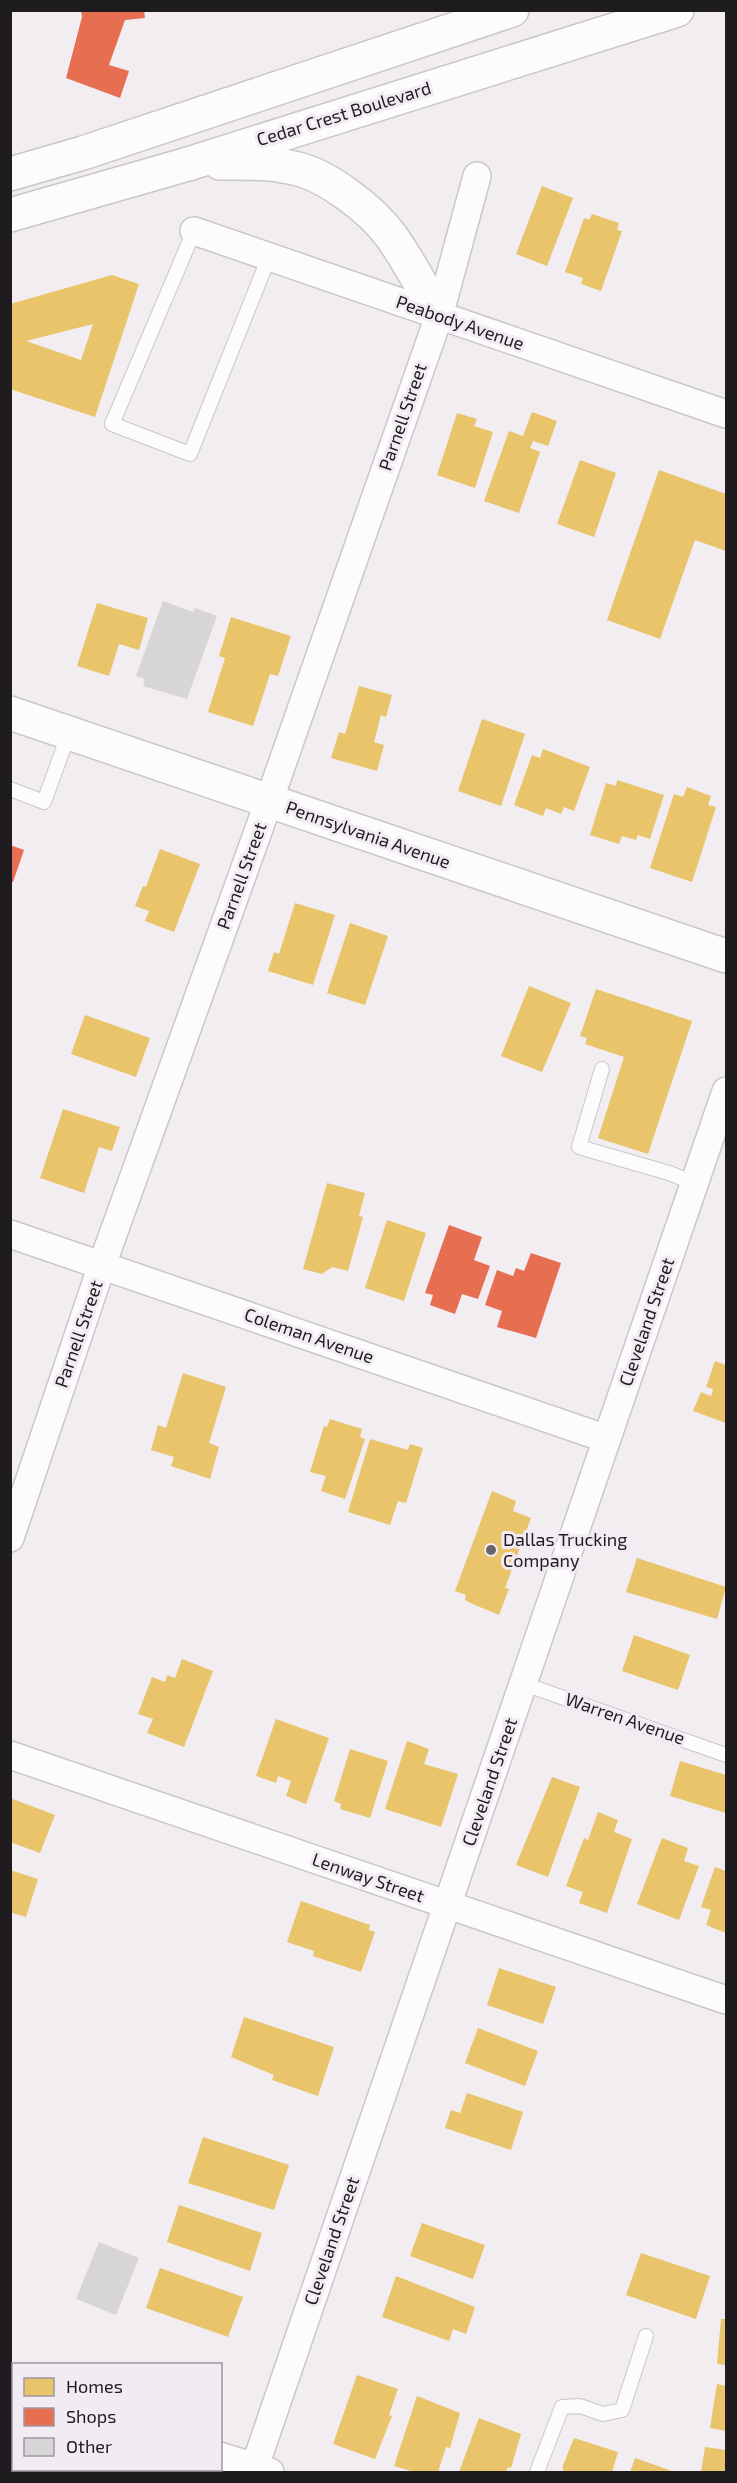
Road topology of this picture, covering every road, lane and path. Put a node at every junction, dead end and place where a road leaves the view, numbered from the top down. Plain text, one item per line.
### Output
1 (677, 10) edge
2 (507, 11) edge
3 (188, 164) junction
4 (10, 174) edge
5 (477, 176) dead end
6 (10, 215) edge
7 (194, 231) joint
8 (269, 257) junction
9 (439, 316) junction
10 (726, 414) edge
11 (14, 718) edge
12 (69, 733) junction
13 (10, 789) edge
14 (269, 801) junction
15 (726, 956) edge
16 (602, 1069) dead end
17 (726, 1091) edge
18 (694, 1183) junction
19 (10, 1234) edge
20 (102, 1265) junction
21 (607, 1439) junction
22 (10, 1539) edge
23 (524, 1684) junction
24 (10, 1755) edge
25 (726, 1755) edge
26 (447, 1905) junction
27 (726, 2000) edge
28 (646, 2336) dead end
29 (222, 2457) edge
30 (259, 2471) edge
31 (537, 2472) edge

1 - 3 main road, Cedar Crest Boulevard
2 - 4 main road
3 - 6 main road, Cedar Crest Boulevard
3 - 9 main road
5 - 9 street, Parnell Street
7 - 8 street, Peabody Avenue
7 - 8 lane
8 - 9 street, Peabody Avenue
9 - 10 street, Peabody Avenue
9 - 14 street, Parnell Street
11 - 12 main road, Pennsylvania Avenue
12 - 13 lane
12 - 14 main road, Pennsylvania Avenue
14 - 15 main road, Pennsylvania Avenue
14 - 20 street, Parnell Street
16 - 18 lane
17 - 18 street, Cleveland Street
18 - 21 street, Cleveland Street
19 - 20 street, Coleman Avenue
20 - 21 street, Coleman Avenue
20 - 22 street, Parnell Street
21 - 23 street, Cleveland Street
23 - 25 lane, Warren Avenue
23 - 26 street, Cleveland Street
24 - 26 street, Lenway Street
26 - 27 street, Lenway Street
26 - 30 street, Cleveland Street
28 - 31 lane
29 - 30 street

